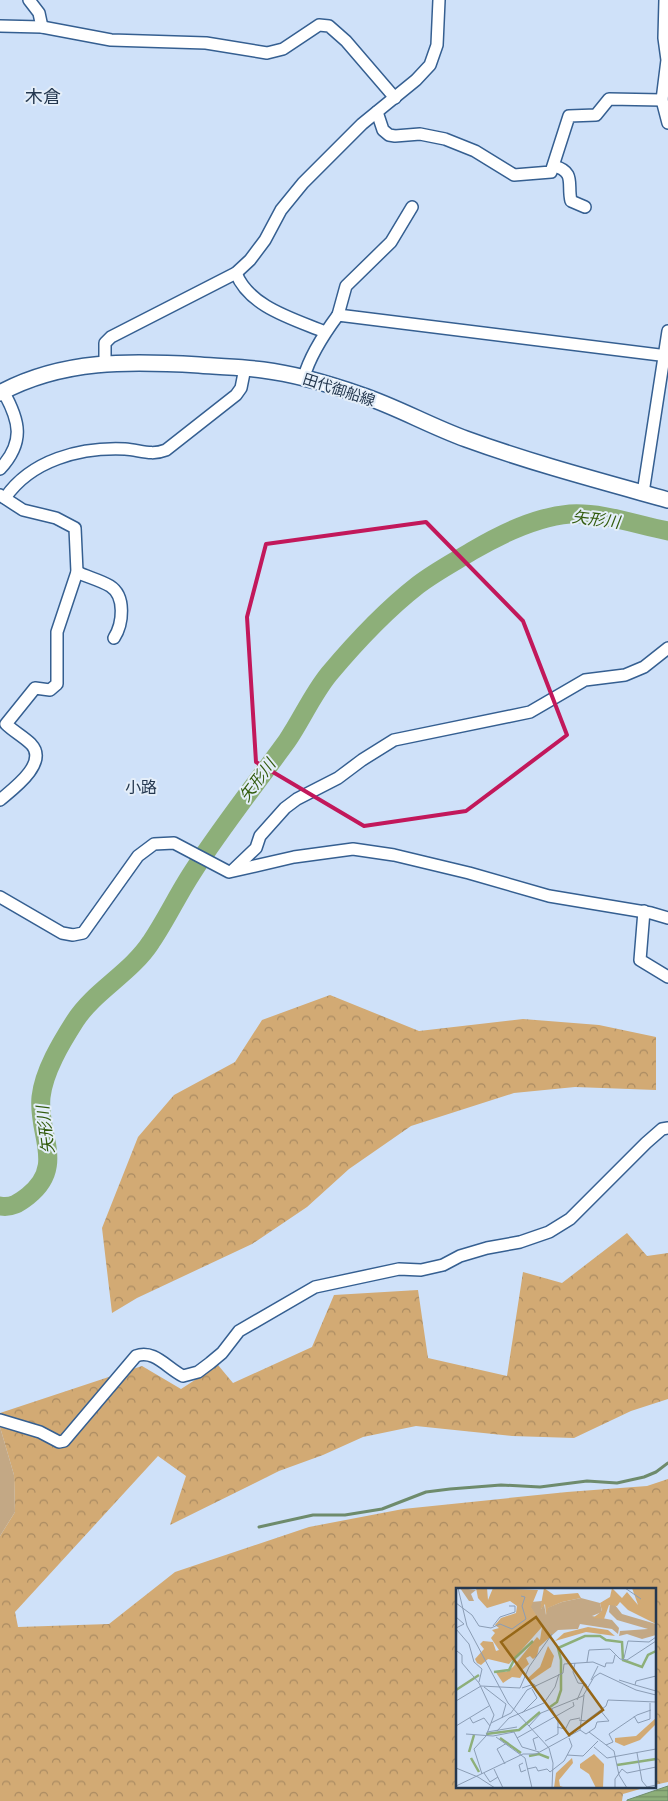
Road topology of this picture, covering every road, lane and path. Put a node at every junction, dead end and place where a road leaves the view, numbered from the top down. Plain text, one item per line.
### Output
1 (29, 0) edge
2 (439, 0) edge
3 (665, 0) edge
4 (0, 26) edge
5 (42, 27) junction
6 (395, 98) junction
7 (662, 100) junction
8 (377, 112) junction
9 (668, 123) edge
10 (554, 166) junction
11 (412, 207) dead end
12 (584, 207) dead end
13 (236, 273) junction
14 (338, 314) junction
15 (668, 331) edge
16 (326, 332) junction
17 (666, 356) edge
18 (105, 362) junction
19 (244, 368) junction
20 (304, 378) junction
21 (2, 392) edge
22 (0, 469) edge
23 (643, 493) junction
24 (3, 497) edge
25 (668, 500) edge
26 (76, 572) junction
27 (114, 638) dead end
28 (668, 648) edge
29 (0, 800) edge
30 (227, 870) junction
31 (0, 897) edge
32 (644, 911) junction
33 (668, 918) edge
34 (668, 977) edge
35 (668, 1128) edge
36 (0, 1420) edge

1 - 5 street
2 - 6 street
3 - 7 street
4 - 5 street
5 - 6 street
6 - 8 street
7 - 9 street
7 - 10 street
8 - 10 street
8 - 13 street
10 - 12 street
11 - 14 street
13 - 16 street
13 - 18 street
14 - 16 street
14 - 17 street
15 - 17 street
16 - 20 street
17 - 23 street
18 - 19 main road, 田代御船線
18 - 21 main road, 田代御船線
19 - 20 main road, 田代御船線
19 - 24 street
20 - 23 main road, 田代御船線
21 - 22 street
23 - 25 main road, 田代御船線
24 - 26 street
26 - 27 street
26 - 29 street
28 - 30 street
30 - 31 street
30 - 32 street
32 - 33 street
32 - 34 street
35 - 36 street

